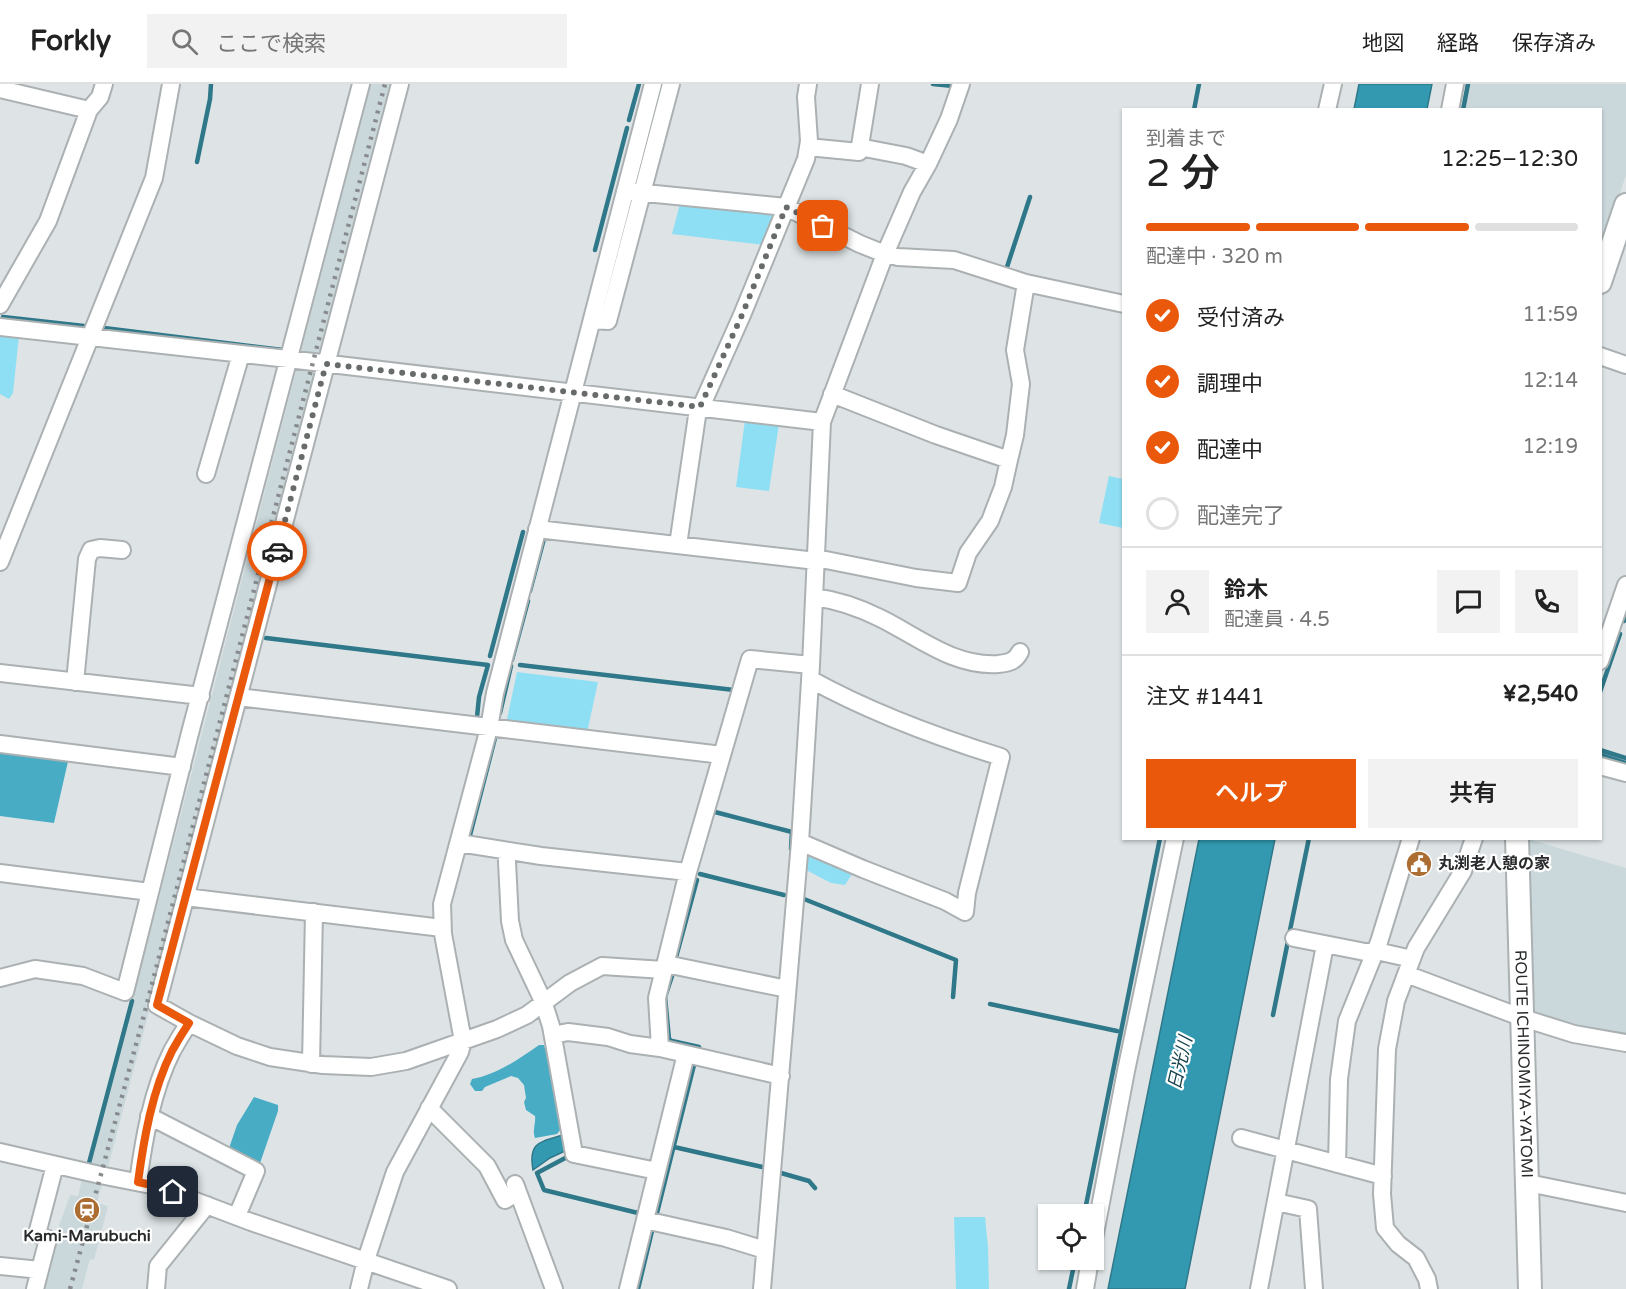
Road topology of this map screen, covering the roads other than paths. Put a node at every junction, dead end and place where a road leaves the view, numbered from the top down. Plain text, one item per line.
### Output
1 (104, 84) edge
2 (171, 84) edge
3 (361, 84) edge
4 (400, 84) edge
5 (653, 84) edge
6 (671, 84) edge
7 (808, 84) edge
8 (870, 84) edge
9 (961, 84) edge
10 (1333, 84) edge
11 (1455, 84) edge
12 (0, 89) edge
13 (1327, 108) edge
14 (1450, 108) edge
15 (89, 110) junction
16 (808, 147) junction
17 (859, 147) junction
18 (928, 164) junction
19 (625, 191) junction
20 (642, 192) junction
21 (1626, 205) edge
22 (786, 207) junction
23 (885, 254) junction
24 (1602, 276) edge
25 (1026, 283) junction
26 (1122, 304) edge
27 (0, 305) edge
28 (592, 320) junction
29 (0, 327) edge
30 (90, 337) junction
31 (241, 354) junction
32 (1602, 357) edge
33 (288, 359) junction
34 (326, 364) junction
35 (1626, 365) edge
36 (573, 393) junction
37 (832, 394) junction
38 (700, 407) junction
39 (822, 422) junction
40 (1009, 460) junction
41 (207, 474) dead end
42 (537, 529) junction
43 (678, 545) junction
44 (122, 550) dead end
45 (816, 559) junction
46 (0, 562) edge
47 (1626, 585) edge
48 (814, 597) junction
49 (1613, 626) edge
50 (1020, 652) dead end
51 (1602, 656) edge
52 (811, 672) junction
53 (0, 673) edge
54 (75, 682) junction
55 (201, 696) junction
56 (238, 697) junction
57 (489, 728) junction
58 (0, 744) edge
59 (722, 755) junction
60 (182, 767) junction
61 (1602, 767) edge
62 (1626, 773) edge
63 (1174, 840) edge
64 (1410, 840) edge
65 (1473, 840) edge
66 (1517, 840) edge
67 (800, 842) junction
68 (459, 843) junction
69 (507, 851) junction
70 (688, 872) junction
71 (0, 873) edge
72 (150, 892) junction
73 (185, 897) junction
74 (314, 912) junction
75 (442, 928) junction
76 (1294, 938) dead end
77 (1325, 945) junction
78 (1374, 953) junction
79 (665, 967) junction
80 (1409, 967) junction
81 (0, 978) edge
82 (787, 989) junction
83 (543, 1001) junction
84 (1522, 1018) junction
85 (189, 1023) junction
86 (553, 1035) junction
87 (463, 1041) junction
88 (1626, 1043) edge
89 (660, 1048) junction
90 (686, 1054) junction
91 (311, 1064) junction
92 (781, 1076) junction
93 (429, 1108) junction
94 (149, 1116) junction
95 (1241, 1138) dead end
96 (1286, 1150) junction
97 (0, 1152) edge
98 (55, 1164) junction
99 (1337, 1164) junction
100 (657, 1171) junction
101 (1383, 1176) junction
102 (138, 1182) junction
103 (1528, 1183) junction
104 (1276, 1202) junction
105 (1626, 1203) edge
106 (1101, 1204) edge
107 (207, 1205) junction
108 (237, 1216) junction
109 (645, 1220) junction
110 (765, 1250) junction
111 (366, 1260) junction
112 (0, 1266) edge
113 (40, 1270) junction
114 (1088, 1270) edge
115 (35, 1289) edge
116 (156, 1289) edge
117 (358, 1289) edge
118 (448, 1289) edge
119 (554, 1289) edge
120 (628, 1289) edge
121 (762, 1289) edge
122 (1085, 1289) edge
123 (1259, 1289) edge
124 (1314, 1289) edge
125 (1430, 1289) edge
126 (1530, 1289) edge

1 - 15 street
2 - 30 street
3 - 33 street
4 - 34 street
5 - 19 street
6 - 20 street
7 - 16 street
8 - 17 street
9 - 18 street
10 - 13 street
11 - 14 street
12 - 15 street
15 - 27 street
16 - 17 street
16 - 22 street
17 - 18 street
18 - 23 street
19 - 20 street
19 - 28 street
20 - 22 street
20 - 28 street
21 - 24 main road
22 - 23 street
22 - 38 street
23 - 25 street
23 - 37 street
25 - 26 street
25 - 40 street
28 - 36 street
29 - 30 street
30 - 31 street
30 - 46 street
31 - 33 street
31 - 41 street
32 - 35 street
33 - 34 street
33 - 55 street
34 - 36 street
34 - 56 street
36 - 38 street
36 - 42 street
37 - 39 street
37 - 40 street
38 - 39 street
38 - 43 street
39 - 45 street
40 - 45 street
42 - 43 street
42 - 57 street
43 - 45 street
44 - 54 street
45 - 48 street
47 - 49 street
48 - 50 street
48 - 52 street
49 - 51 street
52 - 59 street
52 - 67 street
52 - 67 street
53 - 54 street
54 - 55 street
55 - 60 street
56 - 57 street
56 - 73 street
57 - 59 street
57 - 68 street
58 - 60 street
59 - 70 street
60 - 72 street
61 - 62 street
63 - 106 street
64 - 78 street
65 - 80 street
66 - 84 main road, ROUTE ICHINOMIYA-YATOMI
67 - 82 street
68 - 69 street
68 - 75 street
69 - 70 street
69 - 83 street
70 - 79 street
71 - 72 street
72 - 81 street
73 - 74 street
73 - 85 street
74 - 75 street
74 - 91 street
75 - 87 street
76 - 77 street
77 - 78 street
77 - 96 street
78 - 80 street
78 - 99 street
79 - 82 street
79 - 83 street
79 - 89 street
80 - 84 street
80 - 101 street
82 - 92 street
83 - 86 street
83 - 87 street
84 - 88 street
84 - 103 main road, ROUTE ICHINOMIYA-YATOMI
85 - 91 street
85 - 94 street
86 - 89 street
86 - 100 street
87 - 91 street
87 - 93 street
89 - 90 street
90 - 92 street
90 - 100 street
92 - 110 street
93 - 111 street
93 - 119 street
94 - 102 street
94 - 108 street
95 - 96 street
96 - 99 street
96 - 104 street
97 - 98 street
98 - 102 street
98 - 113 street
99 - 101 street
100 - 109 street
101 - 125 street
102 - 107 street
103 - 105 street
103 - 126 main road, ROUTE ICHINOMIYA-YATOMI
104 - 123 street
104 - 124 street
107 - 108 street
107 - 116 street
108 - 111 street
109 - 110 street
109 - 120 street
110 - 121 street
111 - 117 street
111 - 118 street
112 - 113 street
113 - 115 street
114 - 122 street

